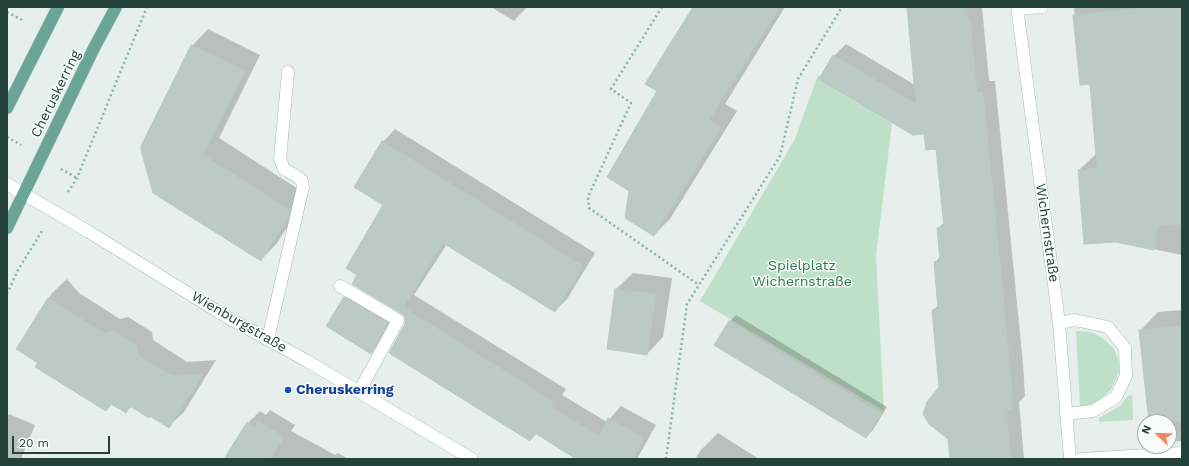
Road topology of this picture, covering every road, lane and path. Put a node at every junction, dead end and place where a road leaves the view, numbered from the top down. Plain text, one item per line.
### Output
1 (58, 7) edge
2 (116, 7) edge
3 (148, 7) edge
4 (662, 7) edge
5 (842, 7) edge
6 (1042, 7) edge
7 (1018, 8) edge
8 (7, 12) edge
9 (27, 23) dead end
10 (288, 72) dead end
11 (7, 108) edge
12 (7, 184) edge
13 (24, 194) junction
14 (56, 212) junction
15 (7, 228) edge
16 (699, 285) junction
17 (340, 286) dead end
18 (7, 294) edge
19 (1059, 323) junction
20 (268, 340) junction
21 (359, 392) junction
22 (1066, 414) junction
23 (1182, 453) edge
24 (472, 459) edge
25 (666, 459) edge
26 (1070, 459) edge
27 (1081, 459) edge

1 - 11 main road
2 - 13 main road, Cheruskerring
3 - 14 path
4 - 16 path
5 - 16 path
6 - 7 street
7 - 19 street, Wichernstraße
8 - 9 path
10 - 20 street
12 - 13 street, Wienburgstraße
13 - 14 street, Wienburgstraße
13 - 15 main road, Cheruskerring
14 - 18 path
14 - 20 street, Wienburgstraße
16 - 25 path
17 - 21 street
19 - 22 street, Wichernstraße
19 - 22 street
20 - 21 street, Wienburgstraße
21 - 24 street, Wienburgstraße
22 - 26 street, Wichernstraße
23 - 27 street

